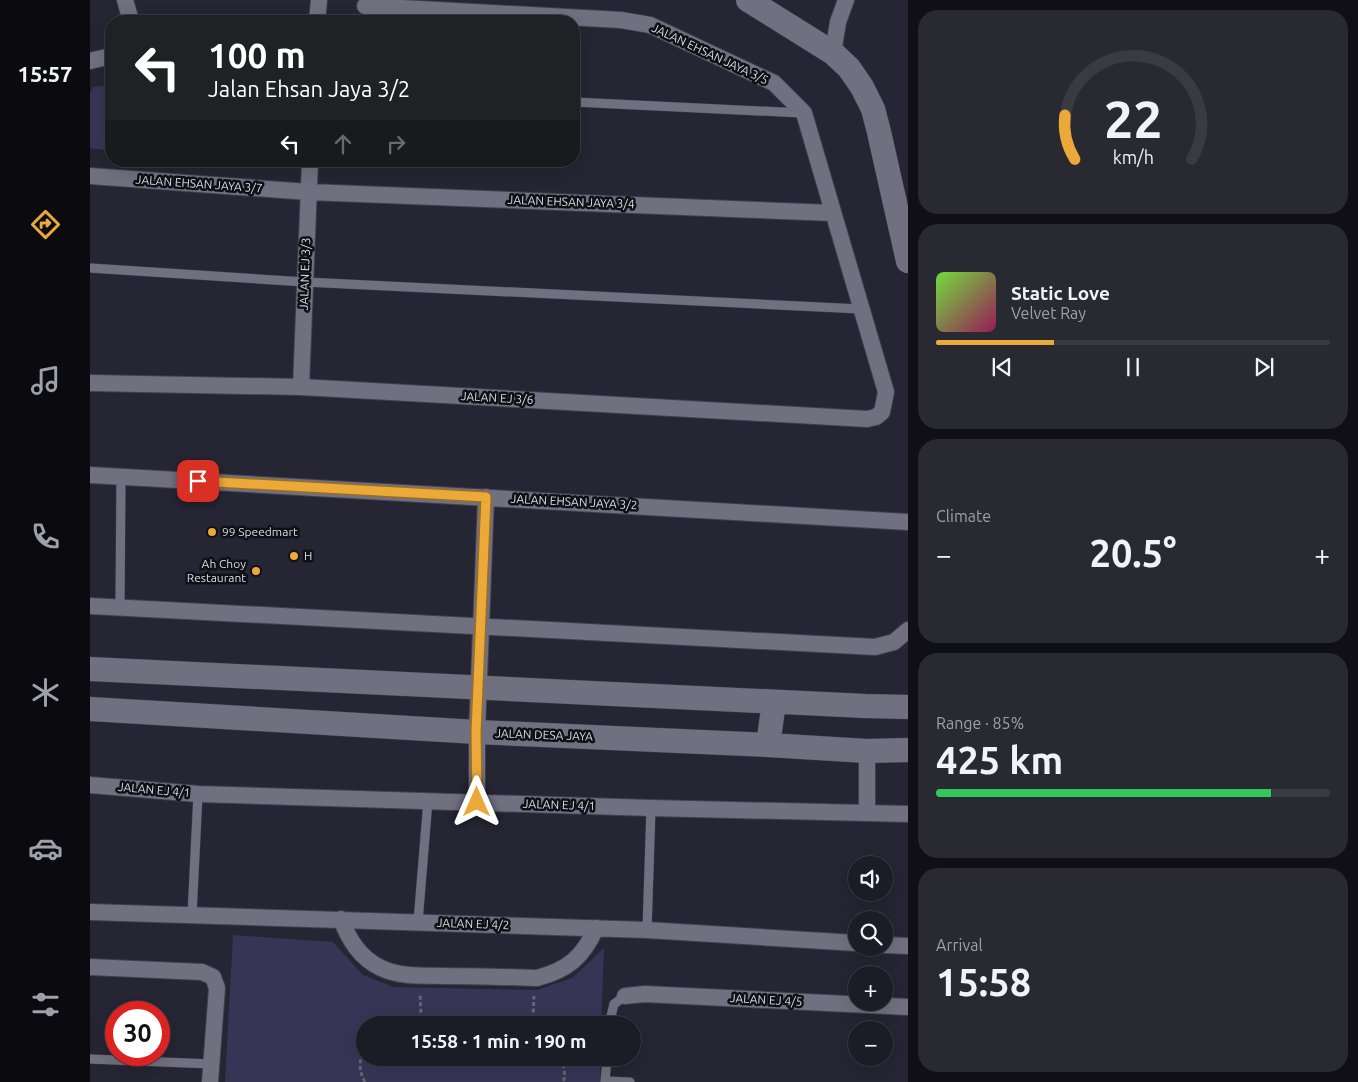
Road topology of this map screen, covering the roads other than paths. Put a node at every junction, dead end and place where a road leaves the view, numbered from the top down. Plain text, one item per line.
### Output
1 (125, 0) edge
2 (319, 0) edge
3 (748, 0) edge
4 (846, 0) edge
5 (365, 6) dead end
6 (129, 15) edge
7 (318, 15) edge
8 (530, 15) edge
9 (580, 18) edge
10 (833, 53) junction
11 (105, 58) edge
12 (90, 62) edge
13 (580, 102) edge
14 (804, 113) junction
15 (310, 167) edge
16 (90, 176) edge
17 (308, 192) junction
18 (833, 213) junction
19 (908, 261) edge
20 (90, 268) edge
21 (305, 282) junction
22 (861, 309) junction
23 (90, 383) edge
24 (300, 387) junction
25 (90, 475) edge
26 (121, 476) junction
27 (486, 497) junction
28 (908, 522) edge
29 (90, 606) edge
30 (120, 608) junction
31 (481, 626) junction
32 (908, 630) edge
33 (90, 669) edge
34 (478, 688) junction
35 (908, 695) edge
36 (774, 702) junction
37 (865, 706) junction
38 (908, 707) edge
39 (90, 709) edge
40 (476, 732) junction
41 (768, 745) junction
42 (908, 750) edge
43 (867, 751) junction
44 (90, 785) edge
45 (198, 794) junction
46 (428, 800) junction
47 (477, 802) junction
48 (651, 808) junction
49 (867, 812) junction
50 (908, 814) edge
51 (90, 912) edge
52 (192, 914) junction
53 (341, 919) junction
54 (418, 922) junction
55 (596, 928) junction
56 (647, 930) junction
57 (848, 943) edge
58 (893, 945) edge
59 (908, 946) edge
60 (90, 967) edge
61 (625, 996) joint
62 (908, 1007) edge
63 (611, 1016) edge
64 (90, 1059) edge
65 (211, 1064) junction
66 (606, 1066) edge
67 (210, 1082) edge
68 (605, 1082) edge
69 (630, 1082) edge

1 - 6 street
2 - 7 street
3 - 10 main road
4 - 10 street
5 - 8 street, JALAN EHSAN JAYA 3/5
9 - 14 street, JALAN EHSAN JAYA 3/5
10 - 19 main road
11 - 12 street
13 - 14 lane
14 - 18 street
15 - 17 street, JALAN EJ 3/3
16 - 17 street, JALAN EHSAN JAYA 3/7
17 - 18 street, JALAN EHSAN JAYA 3/4
17 - 21 street, JALAN EJ 3/3
18 - 22 street
20 - 21 lane
21 - 22 lane
21 - 24 street, JALAN EJ 3/3
22 - 24 street, JALAN EJ 3/6
23 - 24 street, JALAN EJ 3/6
25 - 26 street, JALAN EHSAN JAYA 3/2
26 - 27 street, JALAN EHSAN JAYA 3/2
26 - 30 lane
27 - 28 street, JALAN EHSAN JAYA 3/2
27 - 31 street
29 - 30 street
30 - 31 street
31 - 32 street
31 - 34 street
33 - 34 main road
34 - 36 main road
34 - 40 street
35 - 37 main road
36 - 37 main road
36 - 41 main road
37 - 38 main road
39 - 40 main road, JALAN DESA JAYA
40 - 41 main road, JALAN DESA JAYA
40 - 47 street
41 - 43 main road, JALAN DESA JAYA
42 - 43 main road, JALAN DESA JAYA
43 - 49 street
44 - 45 street, JALAN EJ 4/1
45 - 46 street, JALAN EJ 4/1
45 - 52 lane
46 - 47 street, JALAN EJ 4/1
46 - 54 lane
47 - 48 street, JALAN EJ 4/1
48 - 49 street, JALAN EJ 4/1
48 - 56 lane
49 - 50 street, JALAN EJ 4/1
51 - 52 street, JALAN EJ 4/2
52 - 53 street, JALAN EJ 4/2
53 - 54 street, JALAN EJ 4/2
53 - 55 street
54 - 55 street, JALAN EJ 4/2
55 - 56 street, JALAN EJ 4/2
56 - 57 street, JALAN EJ 4/2
58 - 59 street
60 - 65 street
61 - 62 street, JALAN EJ 4/5
61 - 63 lane
64 - 65 lane
65 - 67 street
66 - 68 lane
68 - 69 lane

